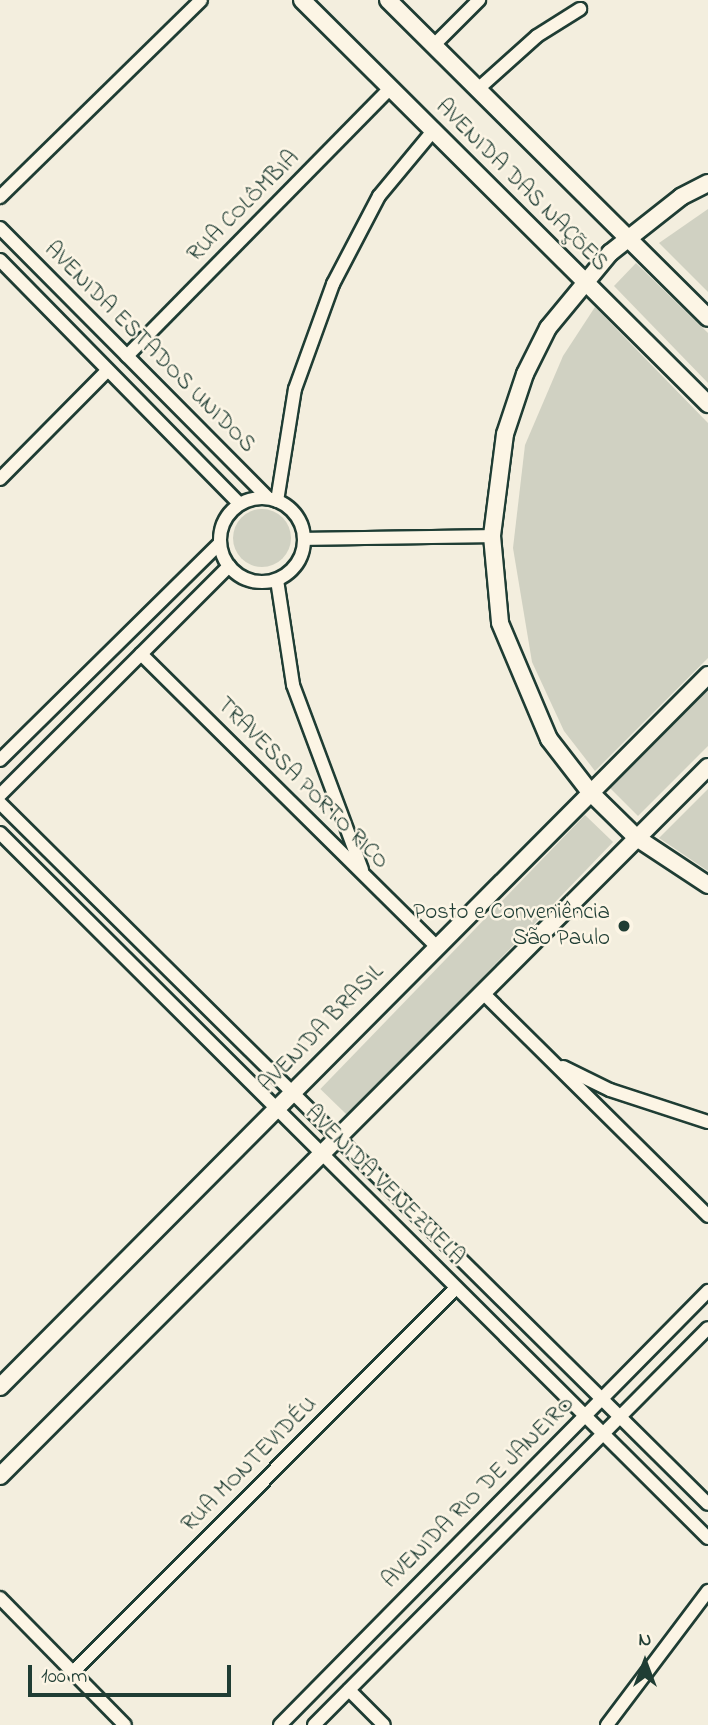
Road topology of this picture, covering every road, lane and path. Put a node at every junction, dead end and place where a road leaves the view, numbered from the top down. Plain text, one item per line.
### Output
1 (201, 0) edge
2 (302, 0) edge
3 (388, 0) edge
4 (479, 0) edge
5 (580, 9) dead end
6 (434, 45) junction
7 (390, 88) junction
8 (478, 89) junction
9 (433, 131) junction
10 (708, 183) edge
11 (0, 197) edge
12 (0, 228) edge
13 (628, 238) junction
14 (0, 260) edge
15 (585, 279) junction
16 (708, 318) edge
17 (127, 356) junction
18 (108, 370) junction
19 (708, 404) edge
20 (0, 479) edge
21 (272, 500) junction
22 (240, 504) junction
23 (492, 537) junction
24 (304, 539) junction
25 (220, 544) junction
26 (229, 566) junction
27 (277, 580) junction
28 (141, 654) junction
29 (708, 675) edge
30 (0, 760) edge
31 (708, 768) edge
32 (590, 792) junction
33 (0, 795) edge
34 (0, 803) edge
35 (0, 833) edge
36 (637, 838) junction
37 (365, 876) junction
38 (708, 885) edge
39 (435, 945) junction
40 (482, 993) junction
41 (553, 1063) junction
42 (292, 1094) junction
43 (277, 1109) junction
44 (708, 1122) edge
45 (337, 1139) junction
46 (322, 1153) junction
47 (708, 1216) edge
48 (456, 1288) junction
49 (708, 1291) edge
50 (708, 1328) edge
51 (0, 1387) edge
52 (602, 1399) junction
53 (586, 1415) junction
54 (620, 1417) junction
55 (603, 1434) junction
56 (0, 1476) edge
57 (708, 1504) edge
58 (708, 1538) edge
59 (708, 1591) edge
60 (0, 1598) edge
61 (73, 1672) junction
62 (349, 1690) junction
63 (125, 1725) edge
64 (280, 1725) edge
65 (314, 1725) edge
66 (384, 1725) edge
67 (607, 1725) edge

1 - 11 street
2 - 7 main road, AVENIDA DAS NAÇÕES
3 - 6 main road, AVENIDA DAS NAÇÕES
4 - 6 street
5 - 8 street
6 - 8 main road, AVENIDA DAS NAÇÕES
7 - 9 main road, AVENIDA DAS NAÇÕES
7 - 17 street, RUA COLÔMBIA
8 - 13 main road, AVENIDA DAS NAÇÕES
9 - 15 main road, AVENIDA DAS NAÇÕES
9 - 21 street
10 - 13 main road
12 - 17 street, AVENIDA ESTADOS UNIDOS
13 - 15 main road
13 - 16 main road, AVENIDA DAS NAÇÕES
14 - 18 street, AVENIDA ESTADOS UNIDOS
15 - 19 main road, AVENIDA DAS NAÇÕES
15 - 23 main road
17 - 21 street, AVENIDA ESTADOS UNIDOS
18 - 20 street
18 - 22 street, AVENIDA ESTADOS UNIDOS
21 - 22 street
21 - 24 street
22 - 25 street
23 - 24 street
23 - 32 main road
24 - 27 street
25 - 26 street
25 - 30 street
26 - 27 street
26 - 28 street
27 - 37 street
28 - 33 street
28 - 37 street, TRAVESSA PORTO RICO
29 - 32 main road, AVENIDA BRASIL
31 - 36 main road
32 - 36 main road
32 - 39 main road, AVENIDA BRASIL
34 - 42 street, AVENIDA VENEZUELA
35 - 43 street, AVENIDA VENEZUELA
36 - 38 main road
36 - 40 main road
37 - 39 street, TRAVESSA PORTO RICO
39 - 42 main road, AVENIDA BRASIL
40 - 41 street
40 - 45 main road
41 - 44 street
41 - 47 street
42 - 43 main road, AVENIDA BRASIL
42 - 45 street, AVENIDA VENEZUELA
43 - 46 street, AVENIDA VENEZUELA
43 - 51 main road, AVENIDA BRASIL
45 - 46 main road
45 - 52 street, AVENIDA VENEZUELA
46 - 48 street, AVENIDA VENEZUELA
46 - 56 main road
48 - 53 street, AVENIDA VENEZUELA
48 - 61 street, RUA MONTEVIDÉU
49 - 52 street, AVENIDA RIO DE JANEIRO
50 - 54 street, AVENIDA RIO DE JANEIRO
52 - 53 street, AVENIDA RIO DE JANEIRO
52 - 54 street, AVENIDA VENEZUELA
53 - 55 street, AVENIDA VENEZUELA
53 - 64 street, AVENIDA RIO DE JANEIRO
54 - 55 street, AVENIDA RIO DE JANEIRO
54 - 57 street, AVENIDA VENEZUELA
55 - 58 street, AVENIDA VENEZUELA
55 - 62 street, AVENIDA RIO DE JANEIRO
59 - 67 street
60 - 61 street
61 - 63 street
62 - 65 street, AVENIDA RIO DE JANEIRO
62 - 66 street

